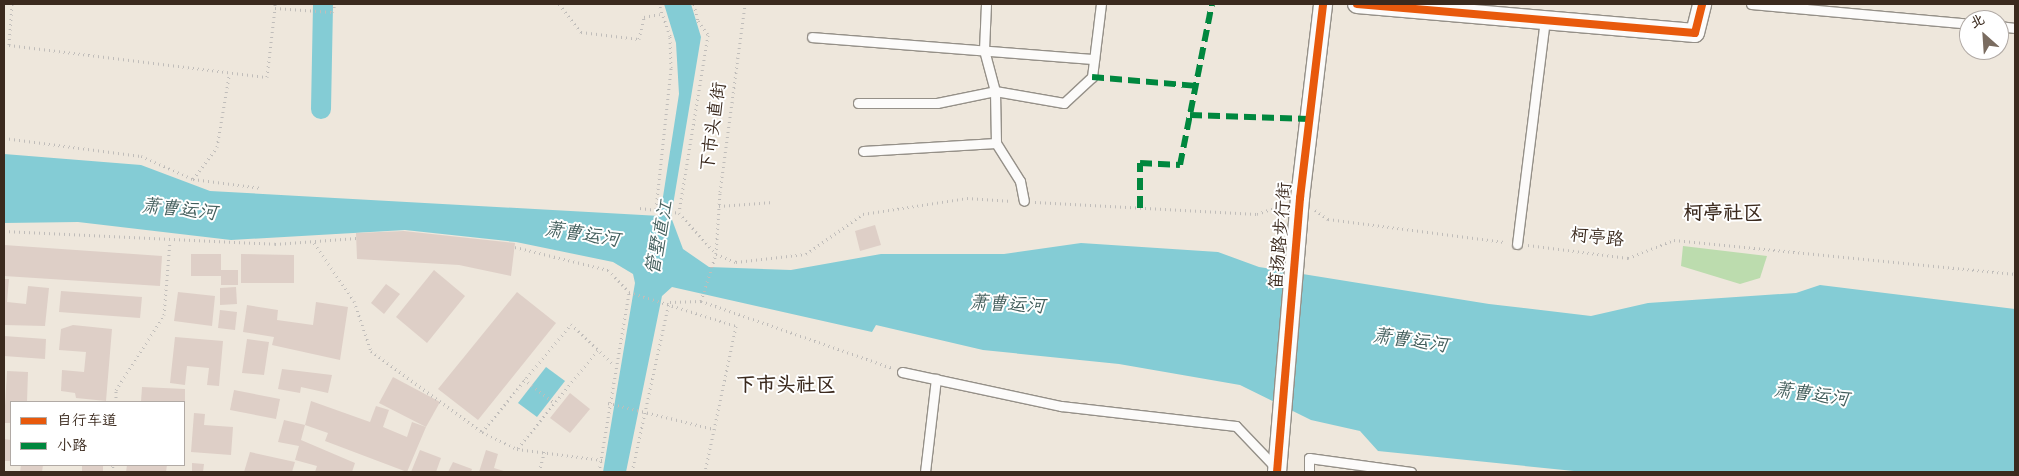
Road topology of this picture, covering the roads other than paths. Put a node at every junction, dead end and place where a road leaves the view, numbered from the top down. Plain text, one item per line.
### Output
1 (986, 4) edge
2 (1101, 4) edge
3 (1323, 4) edge
4 (1357, 4) edge
5 (1702, 4) edge
6 (1752, 4) edge
7 (1545, 20) junction
8 (1959, 23) edge
9 (812, 37) dead end
10 (984, 50) junction
11 (1094, 59) junction
12 (995, 91) junction
13 (858, 103) dead end
14 (996, 143) junction
15 (863, 151) dead end
16 (1024, 201) road end
17 (1517, 244) road end
18 (902, 372) road end
19 (936, 379) junction
20 (1277, 471) edge
21 (925, 472) edge
22 (1309, 472) edge
23 (1412, 472) edge

1 - 10 lane
2 - 11 lane
3 - 20 street, 笛扬路步行街
4 - 7 street
5 - 7 street
6 - 8 lane
7 - 17 lane
9 - 10 lane
10 - 11 lane
10 - 12 lane
11 - 12 lane
12 - 13 lane
12 - 14 lane
14 - 15 lane
14 - 16 lane
18 - 19 lane
19 - 20 lane
19 - 21 lane
22 - 23 lane

